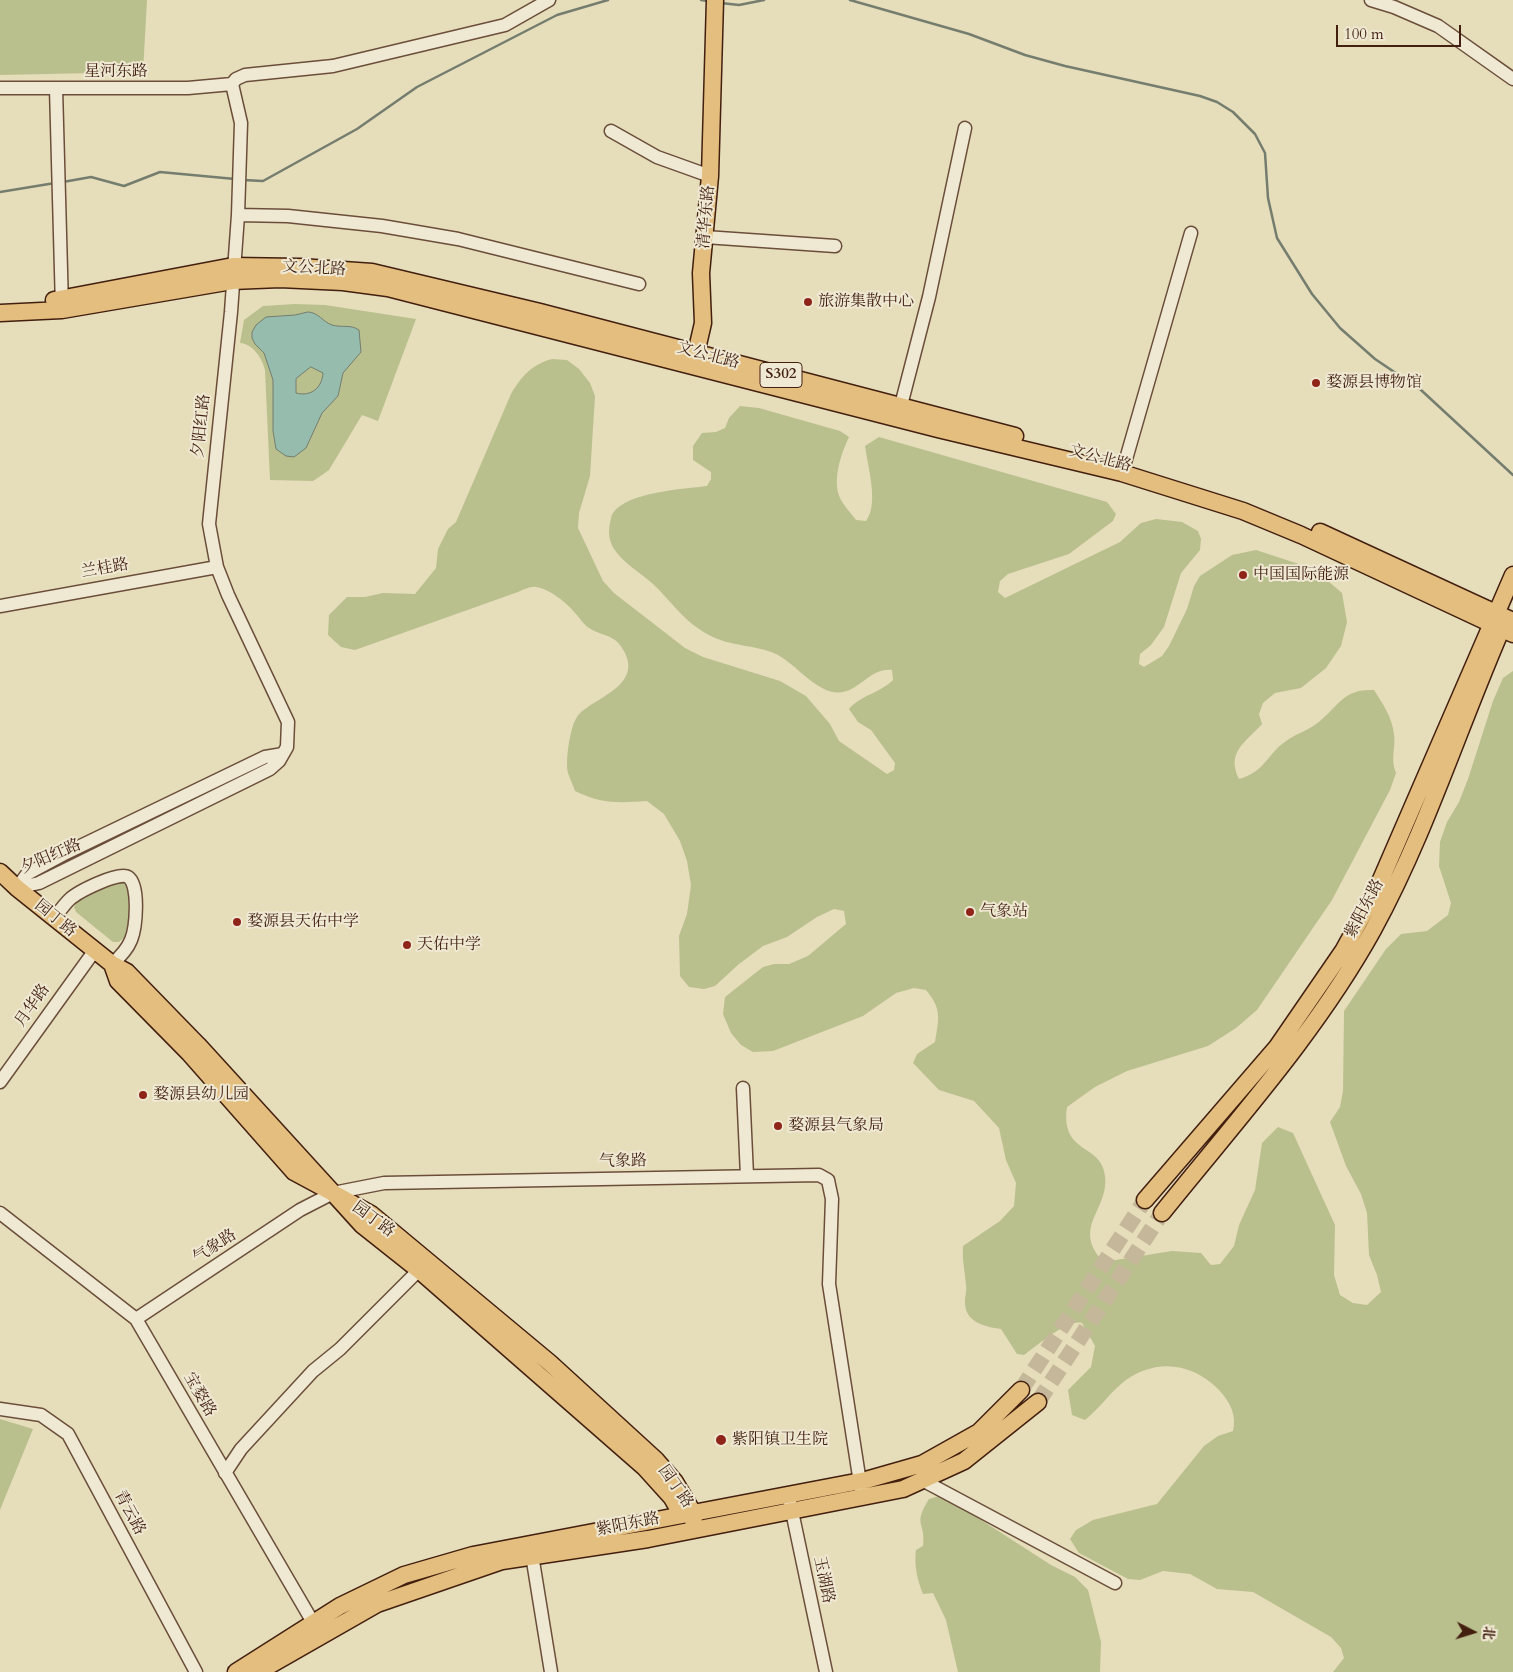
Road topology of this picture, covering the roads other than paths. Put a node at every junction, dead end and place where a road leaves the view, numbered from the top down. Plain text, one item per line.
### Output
1 (549, 0) edge
2 (715, 0) edge
3 (1371, 0) edge
4 (1513, 79) edge
5 (232, 84) junction
6 (0, 88) edge
7 (56, 88) junction
8 (965, 128) dead end
9 (611, 131) dead end
10 (710, 176) junction
11 (238, 215) junction
12 (1191, 233) dead end
13 (705, 237) junction
14 (835, 246) dead end
15 (232, 274) junction
16 (639, 284) dead end
17 (62, 304) junction
18 (0, 313) edge
19 (695, 360) junction
20 (899, 412) junction
21 (1124, 469) junction
22 (217, 567) junction
23 (1513, 575) edge
24 (1513, 600) edge
25 (0, 606) edge
26 (1503, 623) edge
27 (0, 872) edge
28 (0, 884) edge
29 (17, 888) junction
30 (54, 918) junction
31 (95, 950) junction
32 (112, 964) junction
33 (0, 1082) edge
34 (744, 1088) dead end
35 (747, 1176) junction
36 (333, 1193) junction
37 (1145, 1200) tunnel mouth
38 (1162, 1213) tunnel mouth
39 (0, 1214) edge
40 (423, 1267) junction
41 (136, 1318) junction
42 (1021, 1390) tunnel mouth
43 (1038, 1402) tunnel mouth
44 (0, 1409) edge
45 (226, 1473) junction
46 (922, 1480) junction
47 (861, 1489) junction
48 (790, 1503) junction
49 (689, 1520) junction
50 (531, 1550) junction
51 (1115, 1583) dead end
52 (317, 1629) junction
53 (196, 1672) edge
54 (236, 1672) edge
55 (258, 1672) edge
56 (550, 1672) edge
57 (826, 1672) edge

1 - 5 street, 星河东路
2 - 10 main road, 清华东路
3 - 4 street
5 - 7 street, 星河东路
5 - 11 street, 夕阳红路
6 - 7 street, 星河东路
7 - 17 street
8 - 20 street
9 - 10 street
10 - 13 main road, 清华东路
11 - 15 street, 夕阳红路
11 - 16 street
12 - 21 street
13 - 14 street
13 - 19 main road, 清华东路
15 - 17 main road, 文公北路 / S302
15 - 19 main road, 文公北路 / S302
15 - 22 street, 夕阳红路
17 - 18 main road, 文公北路 / S302
19 - 20 main road, 文公北路 / S302
20 - 21 main road, 文公北路 / S302
21 - 26 main road, 文公北路 / S302
22 - 25 street, 兰桂路
22 - 29 street, 夕阳红路
23 - 26 main road, 紫阳东路
24 - 26 main road, 紫阳东路
26 - 37 main road, 紫阳东路
26 - 38 main road, 紫阳东路
27 - 29 main road, 园丁路
28 - 29 main road
29 - 30 main road, 园丁路
30 - 31 main road, 园丁路
30 - 32 street
31 - 32 main road, 园丁路
31 - 33 street, 月华路
32 - 36 main road, 园丁路
34 - 35 street
35 - 36 street, 气象路
35 - 47 street, 气象路
36 - 40 main road, 园丁路
36 - 41 street, 气象路
39 - 41 street, 宝婺路
40 - 45 street
40 - 49 main road, 园丁路
41 - 45 street, 宝婺路
42 - 47 main road, 紫阳东路
43 - 46 main road, 紫阳东路
44 - 53 street, 青云路
45 - 52 street, 宝婺路
46 - 47 main road, 紫阳东路
46 - 51 street
47 - 48 main road, 紫阳东路
48 - 49 main road, 紫阳东路
48 - 57 street, 玉湖路
49 - 50 main road, 紫阳东路
50 - 52 main road, 紫阳东路
50 - 56 street
52 - 54 main road, 紫阳东路
52 - 55 main road, 紫阳东路

